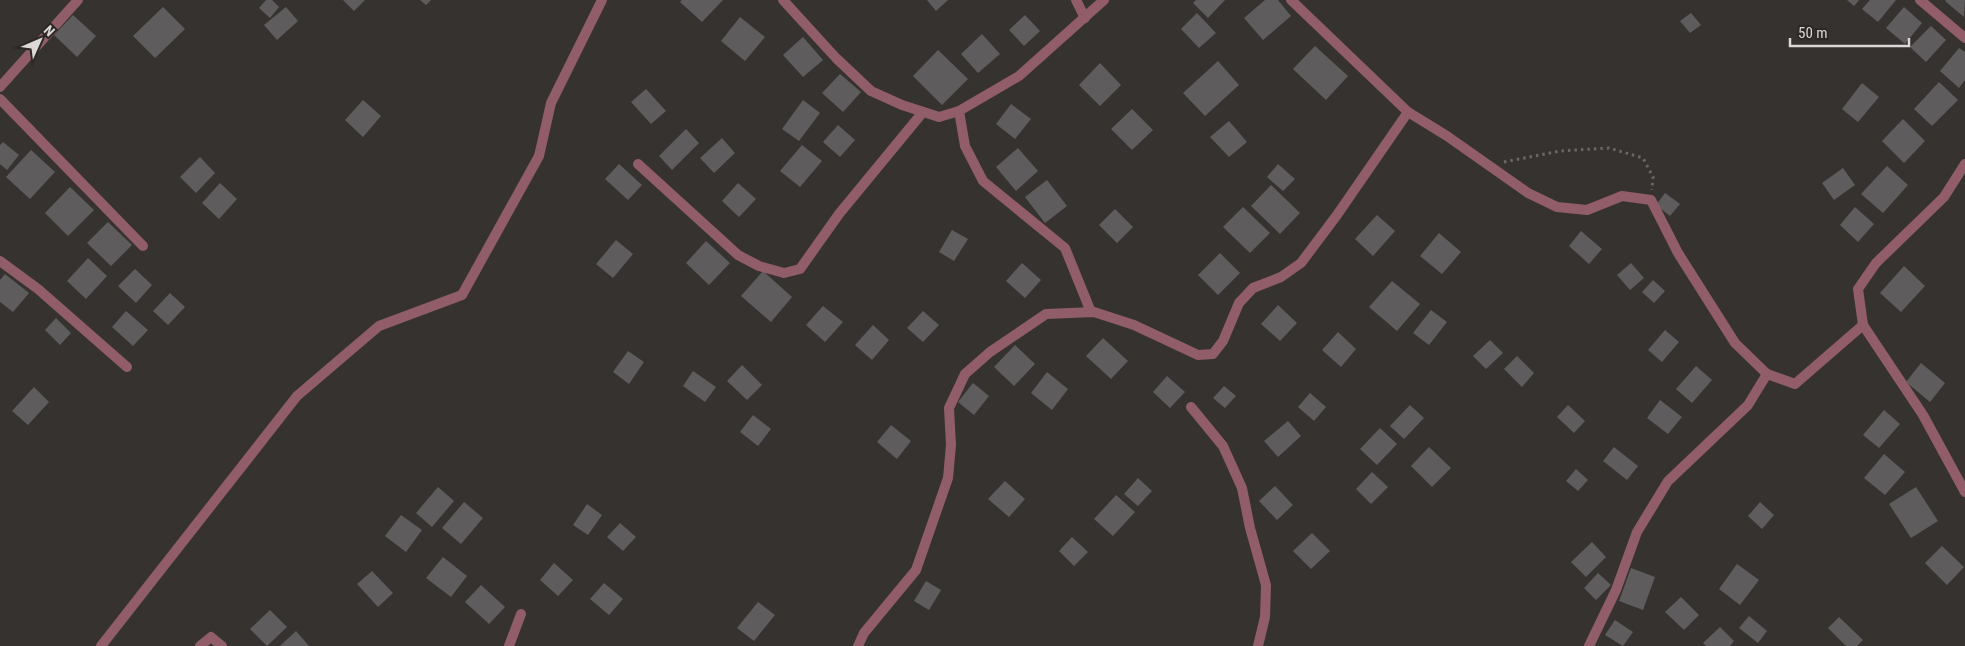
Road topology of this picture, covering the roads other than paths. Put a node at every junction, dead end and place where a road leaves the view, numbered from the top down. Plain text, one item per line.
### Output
1 (78, 0) edge
2 (602, 0) edge
3 (783, 0) edge
4 (1076, 0) edge
5 (1104, 0) edge
6 (1291, 0) edge
7 (1920, 0) edge
8 (1085, 18) junction
9 (1965, 38) edge
10 (0, 87) edge
11 (0, 99) edge
12 (924, 112) junction
13 (959, 112) junction
14 (1408, 112) junction
15 (638, 164) dead end
16 (1965, 164) edge
17 (143, 246) dead end
18 (0, 261) edge
19 (1091, 312) junction
20 (1863, 325) junction
21 (128, 367) dead end
22 (1767, 374) junction
23 (1191, 407) dead end
24 (1965, 492) edge
25 (521, 614) dead end
26 (101, 646) edge
27 (200, 646) edge
28 (222, 646) edge
29 (509, 646) edge
30 (858, 646) edge
31 (1258, 646) edge
32 (1589, 646) edge

1 - 10 street
2 - 26 street
3 - 12 street
4 - 8 street
5 - 8 street
6 - 14 street
7 - 9 street
8 - 13 street
11 - 17 street
12 - 13 street
12 - 15 street
13 - 19 street
14 - 19 street
14 - 22 street
16 - 20 street
18 - 21 street
19 - 30 street
20 - 22 street
20 - 24 street
22 - 32 street
23 - 31 street
25 - 29 street
27 - 28 street

